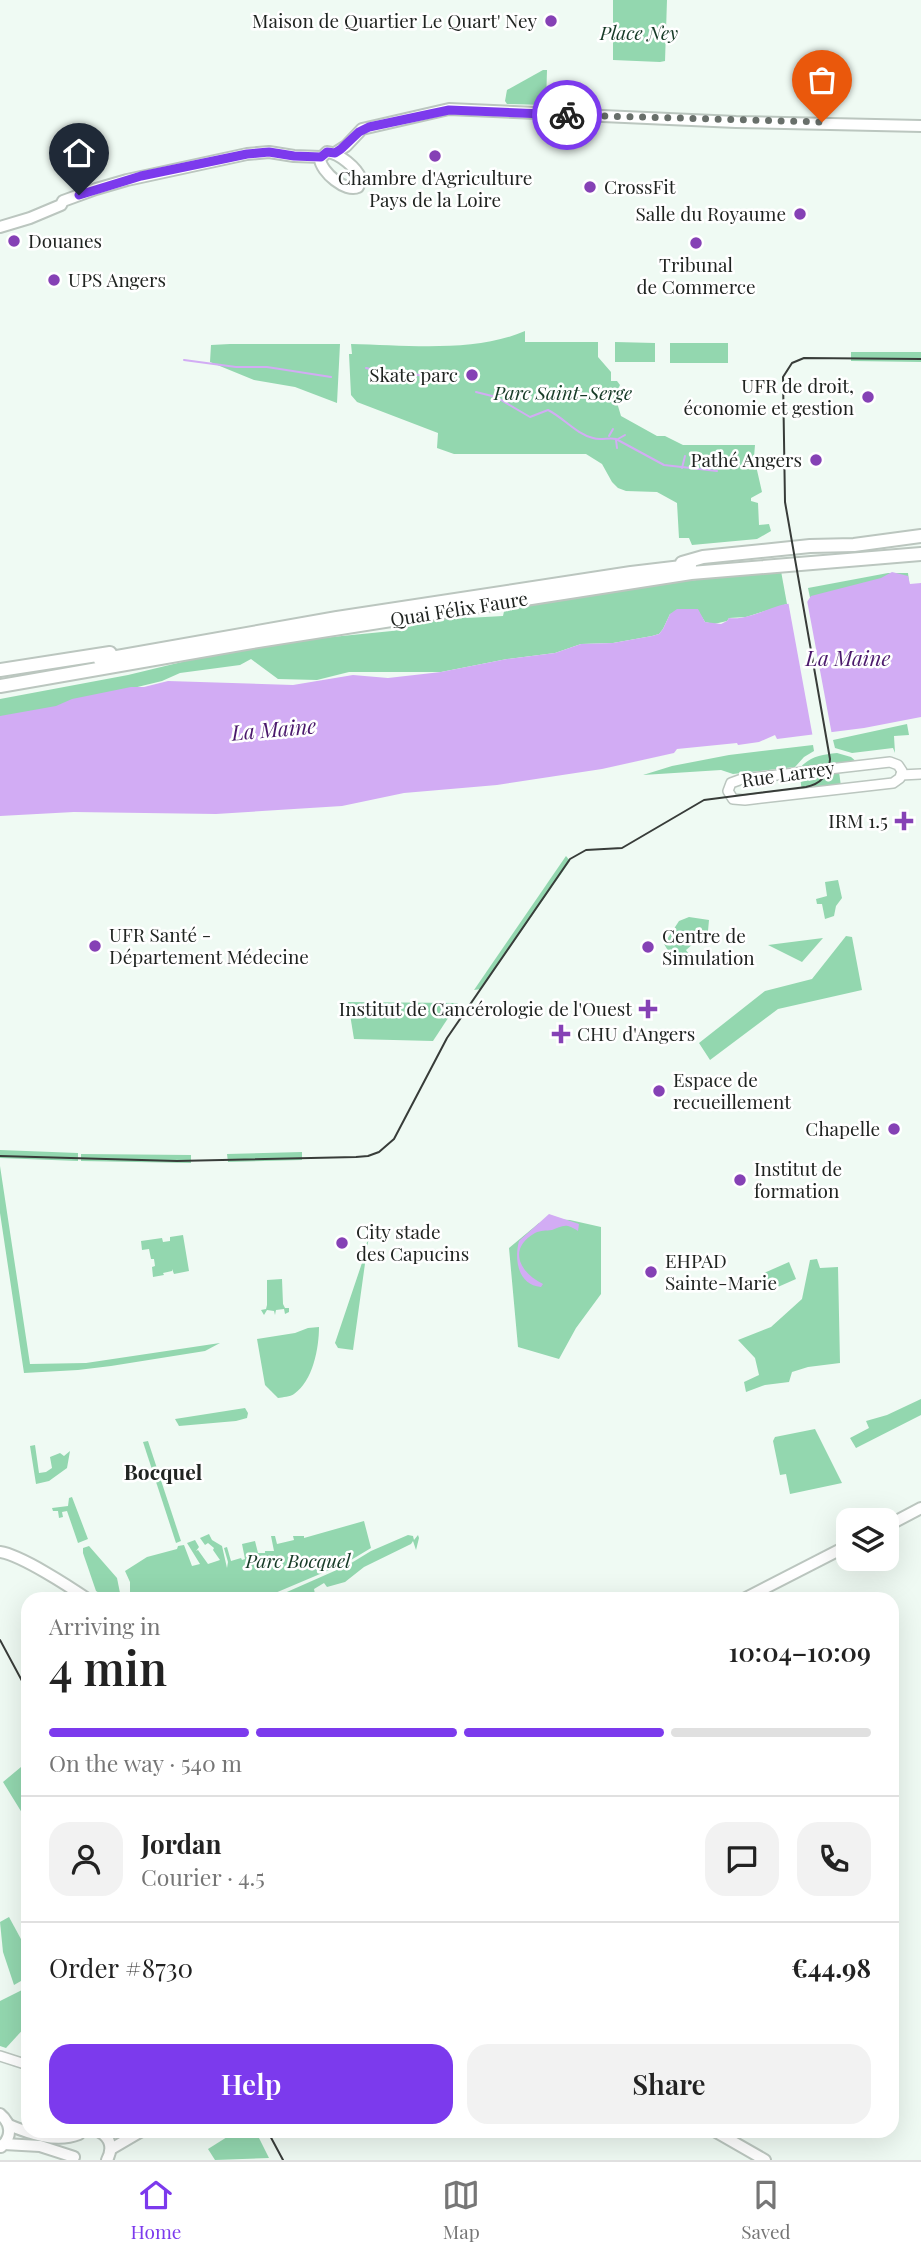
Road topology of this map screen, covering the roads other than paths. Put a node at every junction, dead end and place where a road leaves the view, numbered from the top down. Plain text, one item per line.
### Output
1 (916, 126) edge
2 (350, 142) junction
3 (335, 153) junction
4 (321, 161) junction
5 (349, 165) junction
6 (63, 201) junction
7 (0, 221) edge
8 (0, 227) edge
9 (921, 536) edge
10 (854, 545) junction
11 (921, 547) edge
12 (870, 551) junction
13 (921, 554) edge
14 (659, 569) junction
15 (138, 653) junction
16 (129, 664) junction
17 (0, 667) edge
18 (0, 678) edge
19 (0, 686) edge
20 (0, 694) edge
21 (921, 774) edge
22 (901, 775) junction
23 (921, 1508) edge
24 (899, 1520) edge
25 (2, 1550) edge
26 (836, 1552) edge
27 (75, 1592) edge
28 (758, 1592) edge
29 (0, 2056) edge
30 (21, 2063) edge
31 (0, 2114) edge
32 (9, 2125) junction
33 (21, 2129) edge
34 (78, 2138) edge
35 (132, 2138) edge
36 (726, 2138) edge
37 (2, 2146) edge
38 (109, 2155) edge
39 (75, 2158) edge
40 (765, 2160) edge

1 - 2 main road
2 - 3 main road
2 - 5 main road
3 - 4 main road
3 - 5 main road
4 - 5 main road
4 - 6 main road
6 - 7 main road
6 - 8 main road
9 - 10 highway
10 - 12 highway
10 - 14 highway
11 - 12 highway, Quai Félix Faure
12 - 14 highway, Quai Félix Faure
13 - 16 highway, Quai Félix Faure
14 - 15 highway, Quai Félix Faure
15 - 17 highway
15 - 18 highway, Quai Félix Faure
16 - 19 highway, Quai Félix Faure
16 - 20 highway
21 - 22 street, Rue Larrey
22 - 22 street, Rue Larrey
23 - 24 main road
25 - 27 main road
26 - 28 main road
29 - 30 street
31 - 32 main road
32 - 33 main road
32 - 37 main road
34 - 39 main road
35 - 38 main road
36 - 40 main road
37 - 39 main road

